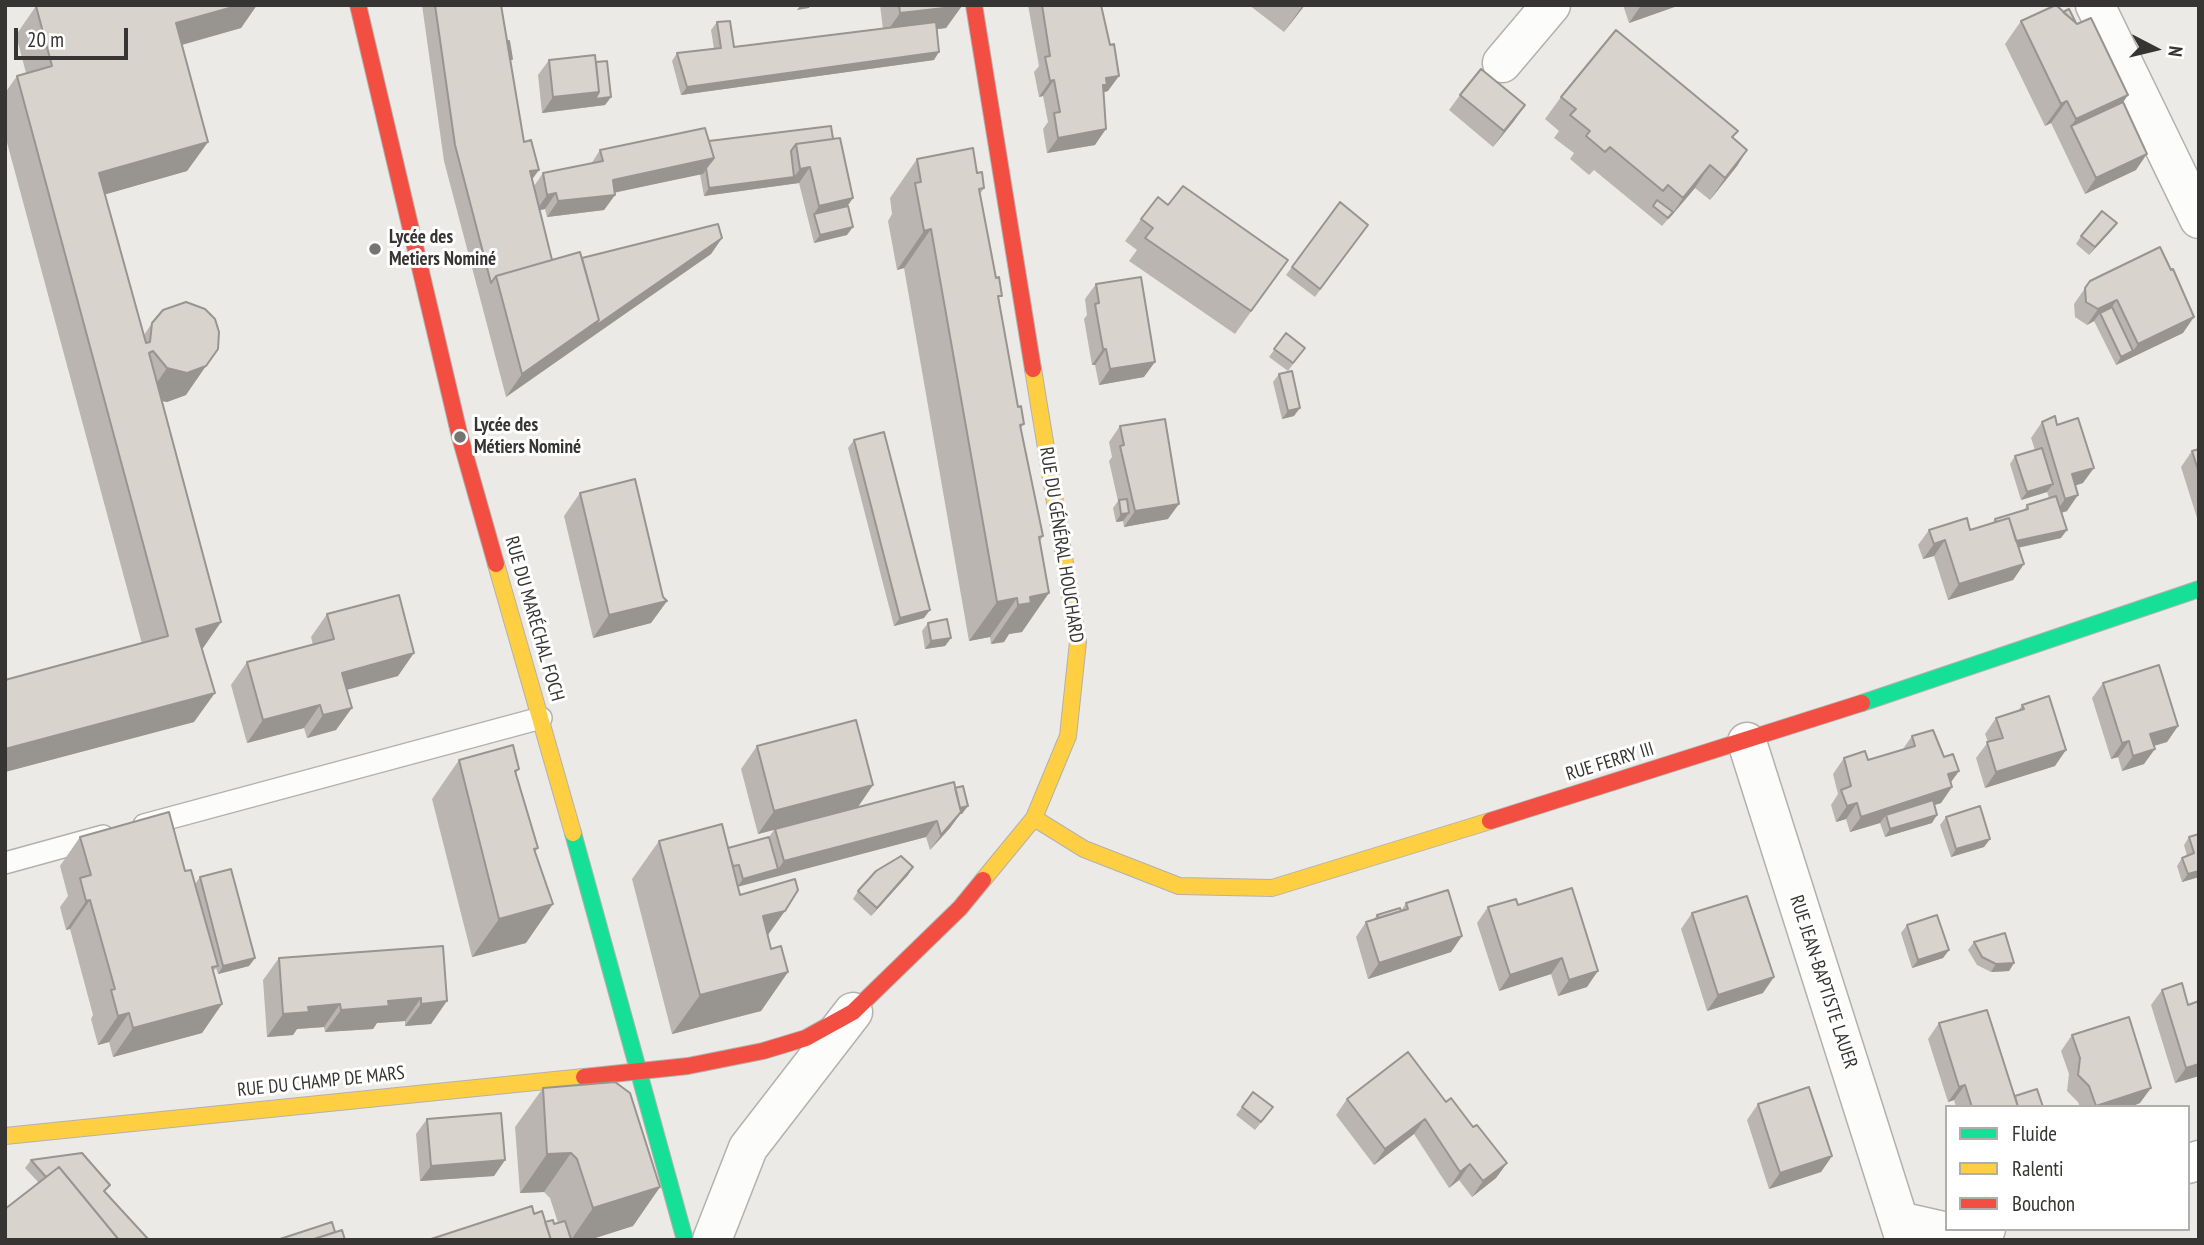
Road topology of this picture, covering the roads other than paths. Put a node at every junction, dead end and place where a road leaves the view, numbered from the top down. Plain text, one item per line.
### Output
1 (358, 5) edge
2 (974, 5) edge
3 (1550, 5) edge
4 (2095, 5) edge
5 (1502, 63) dead end
6 (2188, 171) edge
7 (2199, 219) edge
8 (2199, 589) edge
9 (541, 718) junction
10 (1747, 742) junction
11 (1034, 818) junction
12 (5, 863) edge
13 (853, 1012) junction
14 (641, 1071) junction
15 (5, 1136) edge
16 (1902, 1231) edge
17 (1980, 1231) edge
18 (685, 1240) edge
19 (712, 1240) edge

1 - 9 street, RUE DU MARÉCHAL FOCH
2 - 11 street, RUE DU GÉNÉRAL HOUCHARD
3 - 5 street
4 - 6 street
6 - 7 street
8 - 10 street, RUE FERRY III
9 - 12 lane
9 - 14 street, RUE DU MARÉCHAL FOCH
10 - 11 street, RUE FERRY III
10 - 16 street, RUE JEAN-BAPTISTE LAUER
11 - 13 street, RUE DU GÉNÉRAL HOUCHARD
13 - 14 street, RUE DU GÉNÉRAL HOUCHARD
13 - 19 street, RUE DU GÉNÉRAL HOUCHARD
14 - 15 street, RUE DU CHAMP DE MARS
14 - 18 street, RUE DU MARÉCHAL FOCH
16 - 17 street

